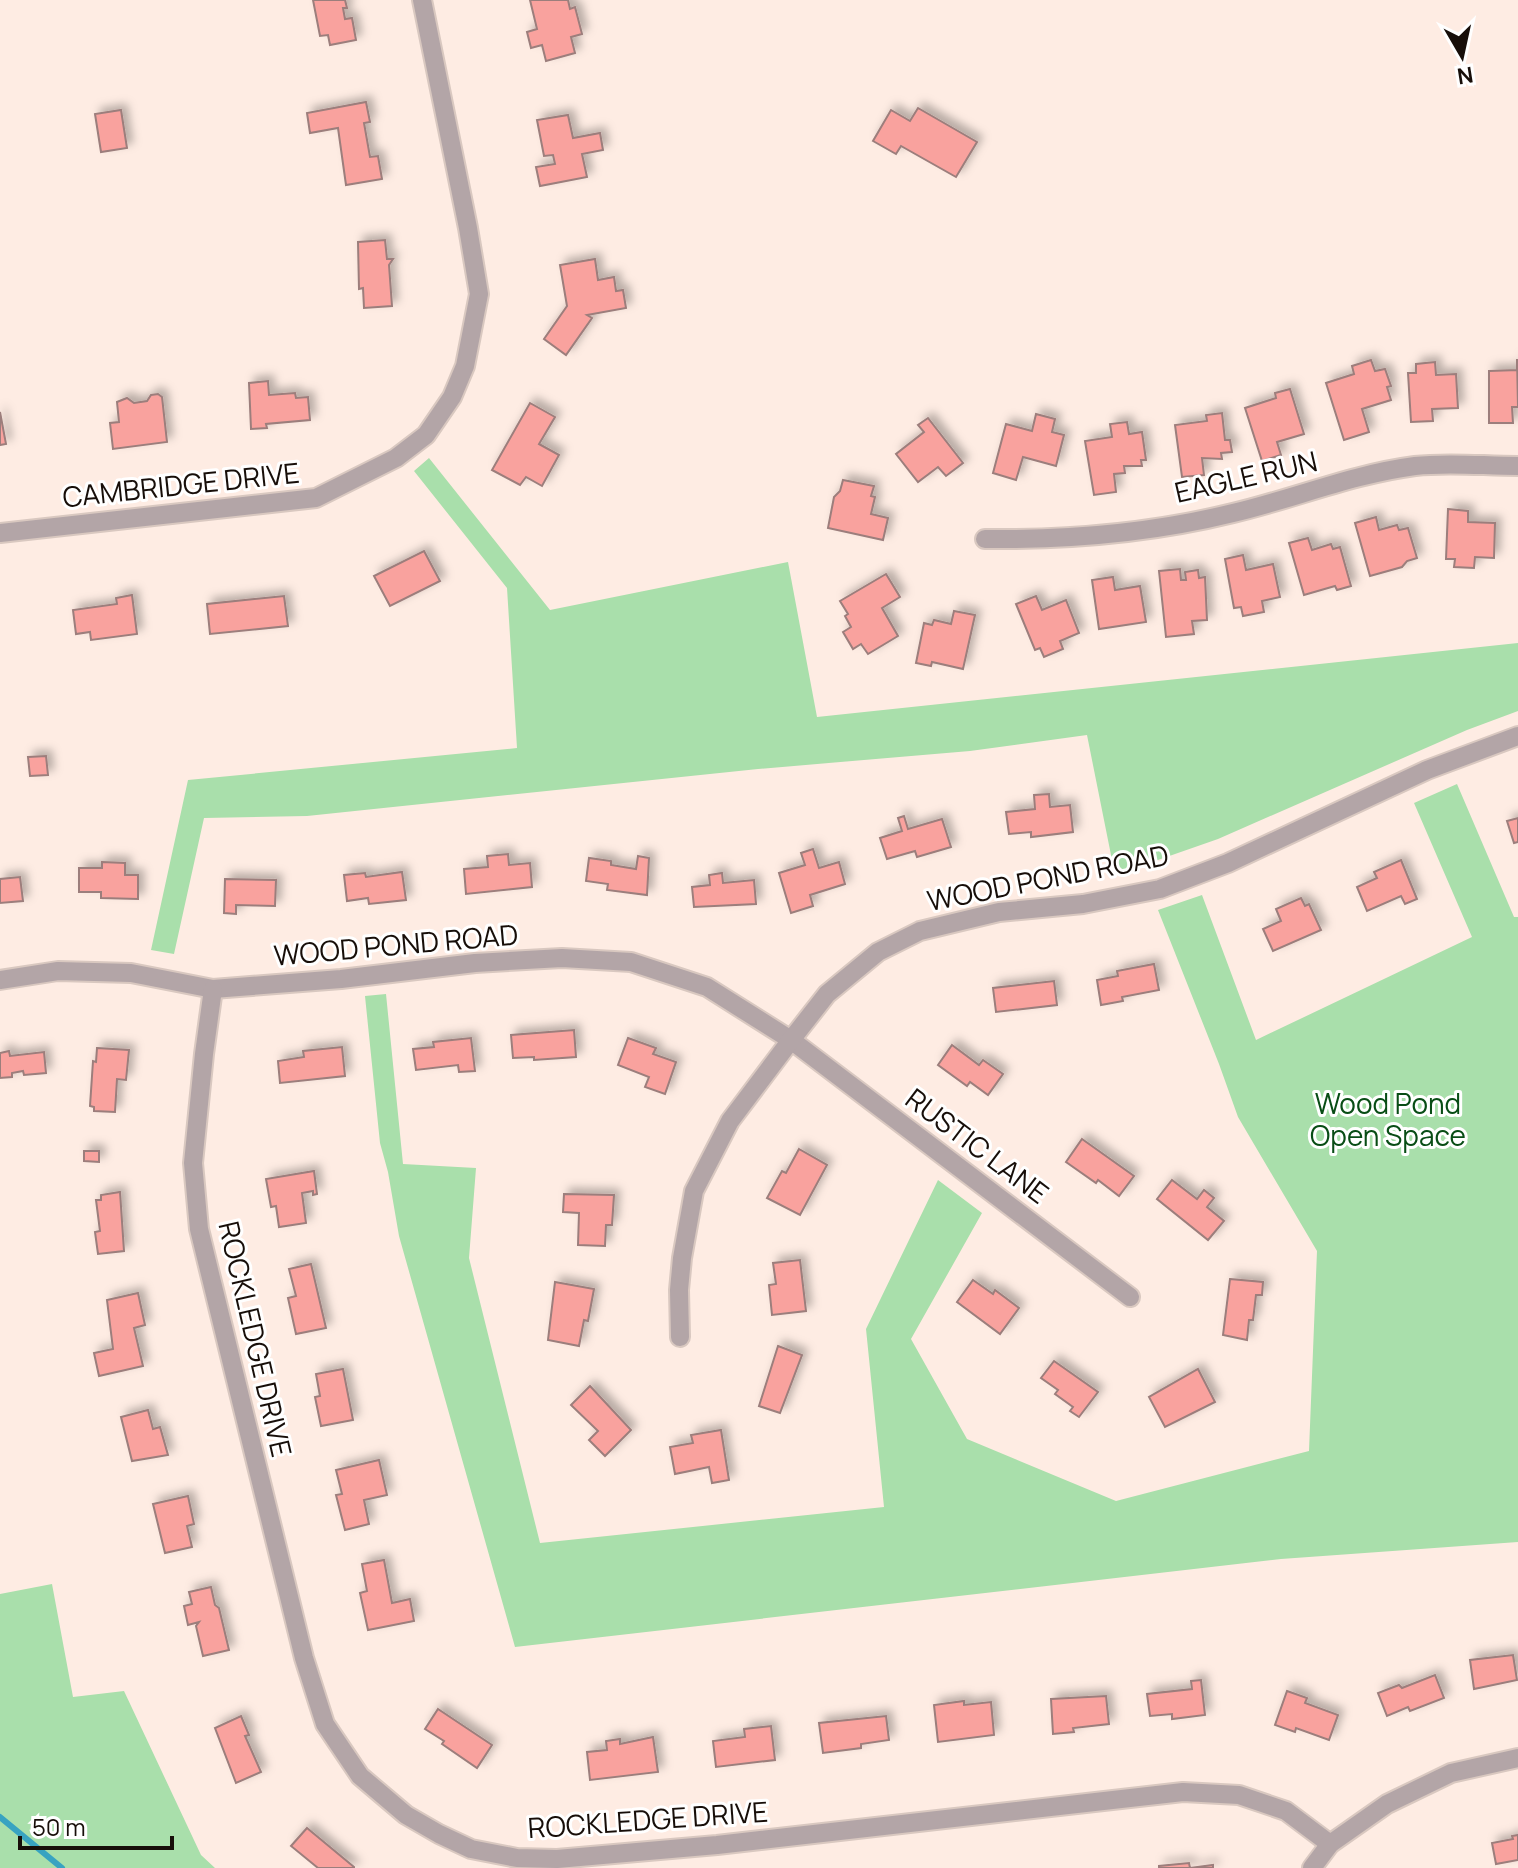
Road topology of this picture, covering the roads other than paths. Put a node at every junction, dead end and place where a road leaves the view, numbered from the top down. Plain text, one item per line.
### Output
1 (422, 0) edge
2 (1518, 466) edge
3 (0, 533) edge
4 (985, 539) dead end
5 (1518, 736) edge
6 (0, 980) edge
7 (213, 989) junction
8 (791, 1040) junction
9 (1130, 1297) dead end
10 (680, 1337) dead end
11 (1518, 1758) edge
12 (1330, 1844) junction
13 (1312, 1868) edge

1 - 3 street, CAMBRIDGE DRIVE
2 - 4 street, EAGLE RUN
5 - 8 street, WOOD POND ROAD
6 - 7 street, WOOD POND ROAD
7 - 8 street, WOOD POND ROAD
7 - 12 street, ROCKLEDGE DRIVE
8 - 9 street, RUSTIC LANE
8 - 10 street
11 - 12 street
12 - 13 street

